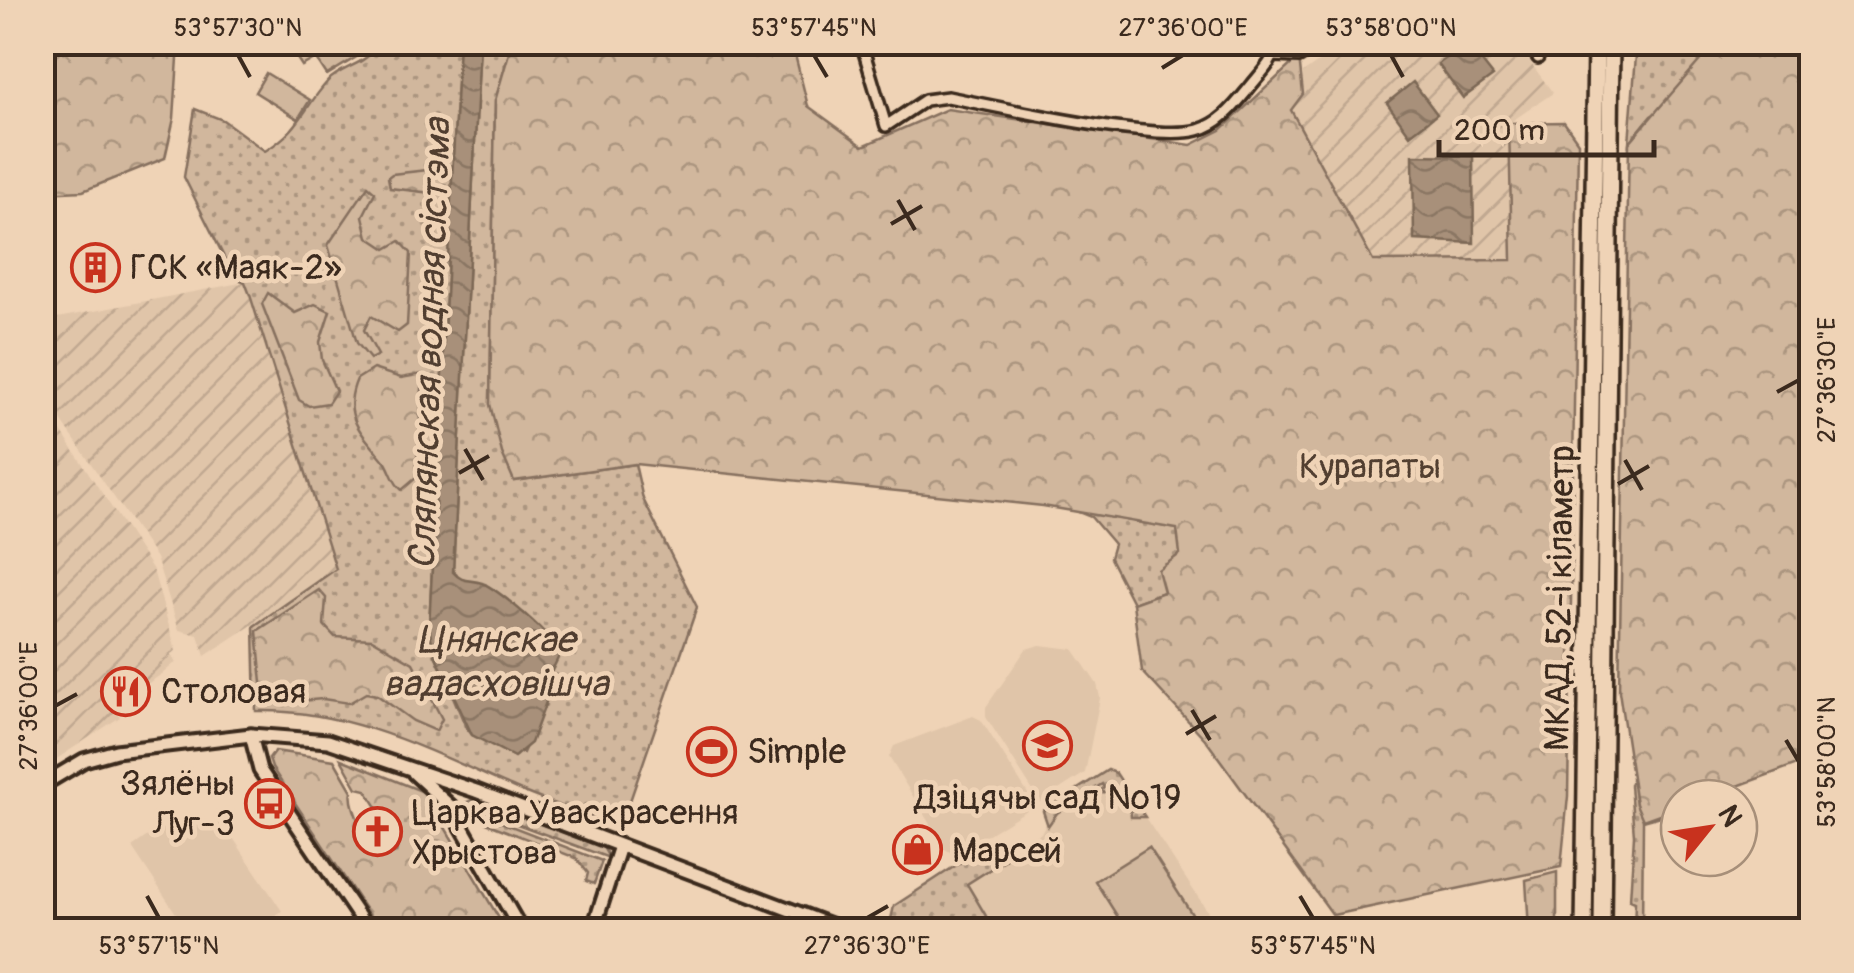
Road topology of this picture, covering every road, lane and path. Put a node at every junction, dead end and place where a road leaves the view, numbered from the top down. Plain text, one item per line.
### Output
1 (861, 42) edge
2 (1278, 42) edge
3 (1324, 42) edge
4 (1526, 42) edge
5 (1586, 42) edge
6 (1596, 42) edge
7 (1611, 42) edge
8 (1275, 56) junction
9 (1538, 58) dead end
10 (1596, 62) junction
11 (1602, 266) junction
12 (250, 735) junction
13 (402, 765) junction
14 (42, 785) edge
15 (476, 791) junction
16 (454, 813) junction
17 (620, 846) junction
18 (368, 930) edge
19 (521, 930) edge
20 (593, 930) edge
21 (844, 930) edge
22 (1584, 930) edge
23 (1602, 930) edge

1 - 8 street
2 - 8 street
3 - 8 street
4 - 9 street
5 - 10 highway
6 - 10 highway
7 - 11 highway
10 - 11 highway
11 - 22 highway, МКАД, 52-і кіламетр
11 - 23 highway, МКАД, 52-і кіламетр
12 - 13 main road
12 - 14 main road
12 - 18 main road
13 - 15 main road
13 - 16 main road
15 - 16 main road
15 - 17 main road
16 - 19 main road
17 - 20 main road
17 - 21 main road

